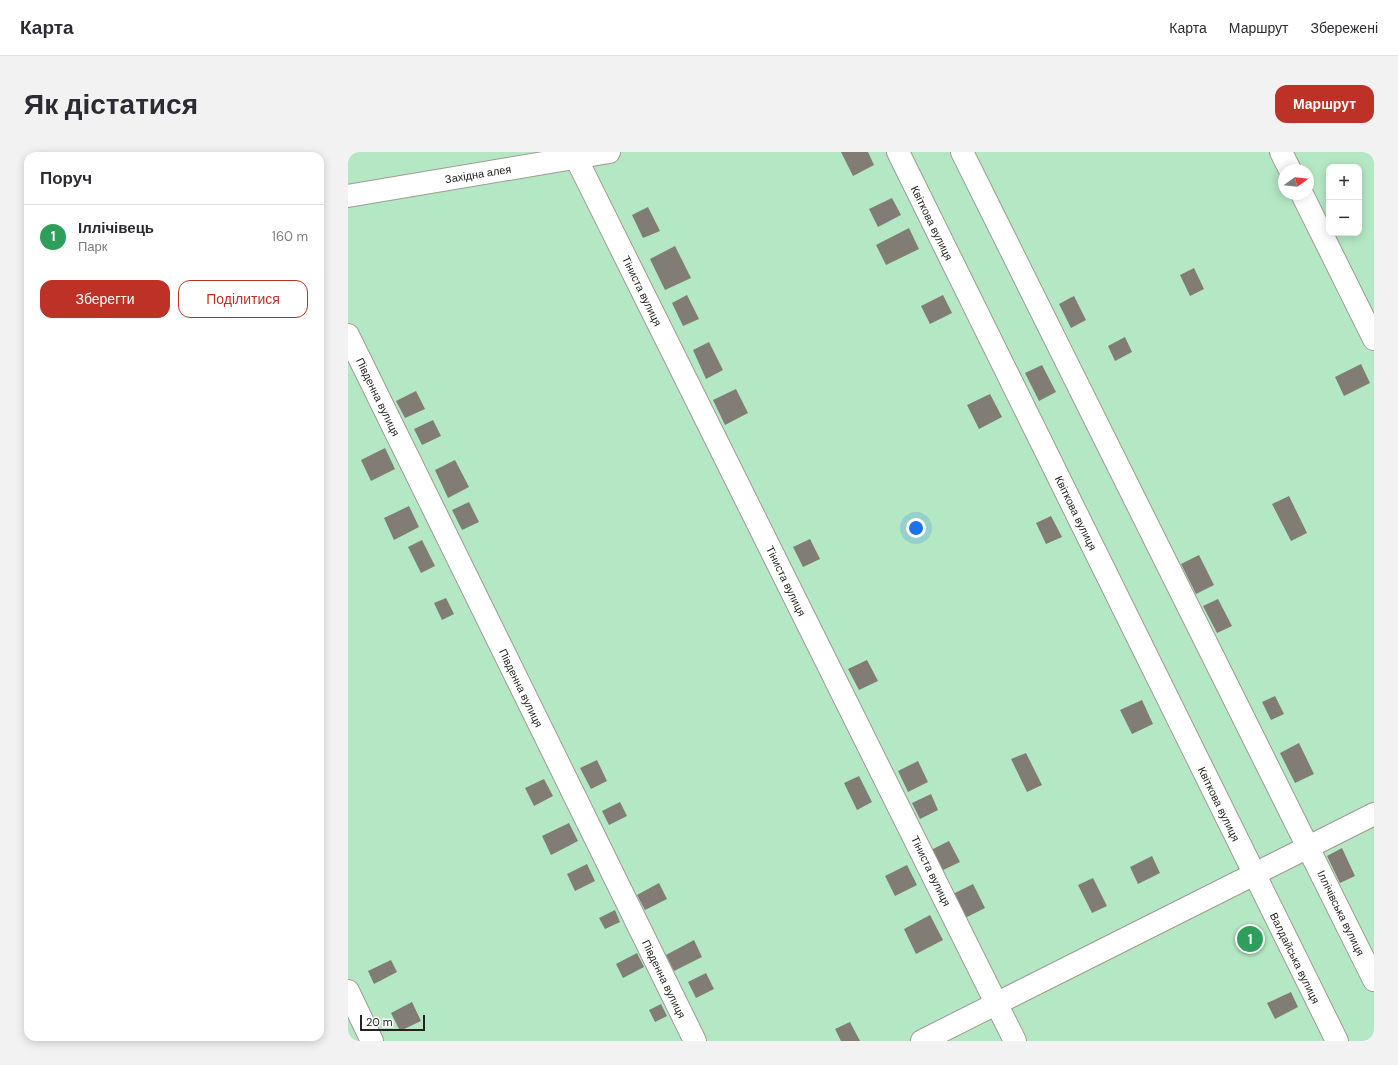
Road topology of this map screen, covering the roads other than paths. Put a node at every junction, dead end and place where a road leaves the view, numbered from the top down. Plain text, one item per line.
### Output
1 (609, 152) edge
2 (898, 152) edge
3 (962, 152) edge
4 (1281, 152) edge
5 (576, 158) junction
6 (1287, 164) edge
7 (348, 196) edge
8 (1305, 200) edge
9 (348, 335) edge
10 (1374, 339) edge
11 (1374, 814) edge
12 (1308, 847) junction
13 (1254, 874) junction
14 (1374, 980) edge
15 (348, 991) edge
16 (997, 1003) junction
17 (372, 1041) edge
18 (695, 1041) edge
19 (922, 1041) edge
20 (1015, 1041) edge
21 (1336, 1041) edge

1 - 5 lane, Західна алея
2 - 13 lane, Квіткова вулиця
3 - 12 lane, Іллічівська вулиця
4 - 6 lane
5 - 7 lane, Західна алея
5 - 16 lane, Тіниста вулиця
8 - 10 lane
9 - 18 lane, Південна вулиця
11 - 12 lane
12 - 13 lane
12 - 14 lane, Іллічівська вулиця
13 - 16 lane
13 - 21 lane, Валдайська вулиця
15 - 17 lane
16 - 19 lane
16 - 20 lane, Тіниста вулиця

